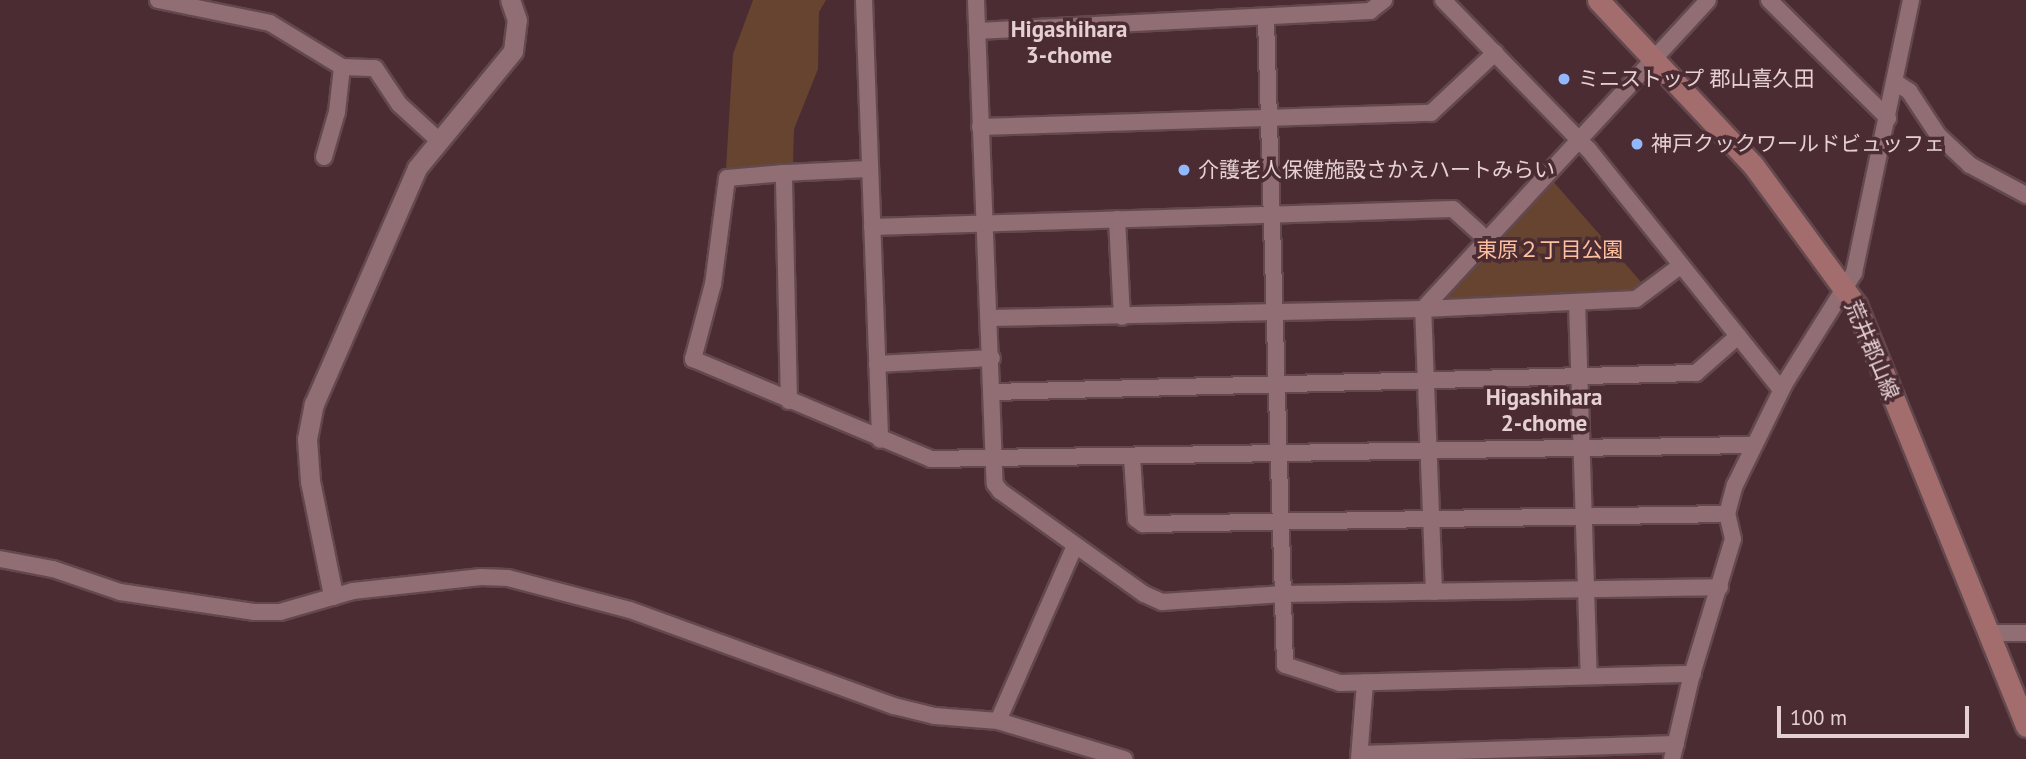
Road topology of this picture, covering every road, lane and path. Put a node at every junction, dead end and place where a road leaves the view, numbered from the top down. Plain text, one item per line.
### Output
1 (158, 0) edge
2 (510, 0) edge
3 (864, 0) edge
4 (976, 0) edge
5 (1384, 0) edge
6 (1443, 0) edge
7 (1598, 0) edge
8 (1708, 0) edge
9 (1769, 0) edge
10 (1910, 1) edge
11 (1266, 18) junction
12 (977, 31) junction
13 (1495, 53) junction
14 (1654, 57) junction
15 (342, 67) junction
16 (1895, 82) junction
17 (1266, 118) junction
18 (1888, 118) junction
19 (980, 127) junction
20 (1578, 138) junction
21 (437, 139) junction
22 (324, 158) dead end
23 (870, 169) junction
24 (784, 173) junction
25 (2026, 195) edge
26 (1270, 214) junction
27 (1117, 219) junction
28 (984, 222) junction
29 (872, 227) junction
30 (1485, 238) junction
31 (1679, 267) junction
32 (1847, 290) junction
33 (1577, 302) junction
34 (1423, 309) junction
35 (1273, 313) junction
36 (1122, 317) junction
37 (991, 318) junction
38 (1738, 336) junction
39 (992, 358) junction
40 (877, 364) junction
41 (1579, 376) junction
42 (1427, 381) junction
43 (1276, 385) junction
44 (1782, 390) junction
45 (993, 392) junction
46 (789, 401) junction
47 (880, 440) junction
48 (1752, 445) junction
49 (1582, 446) junction
50 (1429, 452) junction
51 (1280, 454) junction
52 (1132, 457) junction
53 (995, 460) junction
54 (1727, 514) junction
55 (1583, 518) junction
56 (1431, 522) junction
57 (1281, 523) junction
58 (1075, 547) junction
59 (0, 559) edge
60 (1720, 587) junction
61 (1586, 591) junction
62 (1434, 593) junction
63 (1284, 594) junction
64 (333, 595) junction
65 (2026, 633) edge
66 (1988, 634) junction
67 (1693, 674) junction
68 (1590, 675) junction
69 (1365, 682) junction
70 (998, 721) junction
71 (2026, 726) edge
72 (1674, 751) edge
73 (1359, 756) edge
74 (1124, 759) edge

1 - 15 street
2 - 21 street
3 - 23 street
4 - 12 street
5 - 11 street
6 - 13 street
7 - 14 main road, 荒井郡山線
8 - 14 street
9 - 18 street
10 - 16 street
11 - 12 street
11 - 17 street
12 - 19 street
13 - 17 street
13 - 20 street
14 - 20 street
14 - 32 main road, 荒井郡山線
15 - 21 street
15 - 22 street
16 - 18 street
16 - 25 street
17 - 19 street
17 - 26 street
18 - 32 street
19 - 28 street
20 - 30 street
20 - 31 street
21 - 64 street
23 - 24 street
23 - 29 street
24 - 46 street
24 - 46 street
26 - 27 street
26 - 30 street
26 - 35 street
27 - 28 street
27 - 36 street
28 - 29 street
28 - 37 street
29 - 40 street
30 - 34 street
31 - 33 street
31 - 38 street
32 - 44 street
32 - 66 main road, 荒井郡山線
33 - 34 street
33 - 41 street
34 - 35 street
34 - 42 street
35 - 36 street
35 - 43 street
36 - 37 street
37 - 39 street
38 - 41 street
38 - 44 street
39 - 40 street
39 - 45 street
40 - 47 street
41 - 42 street
41 - 49 street
42 - 43 street
42 - 50 street
43 - 45 street
43 - 51 street
44 - 48 street
45 - 53 street
46 - 47 street
47 - 53 street
48 - 49 street
48 - 54 street
49 - 50 street
49 - 55 street
50 - 51 street
50 - 56 street
51 - 52 street
51 - 57 street
52 - 53 street
52 - 57 street
53 - 58 street
54 - 55 street
54 - 60 street
55 - 56 street
55 - 61 street
56 - 57 street
56 - 62 street
57 - 63 street
58 - 63 street
58 - 70 street
59 - 64 street
60 - 61 street
60 - 67 street
61 - 62 street
61 - 68 street
62 - 63 street
63 - 69 street
64 - 70 street
65 - 66 street
66 - 71 main road, 荒井郡山線
67 - 68 street
67 - 72 street
68 - 69 street
69 - 73 street
70 - 74 street
72 - 73 street

